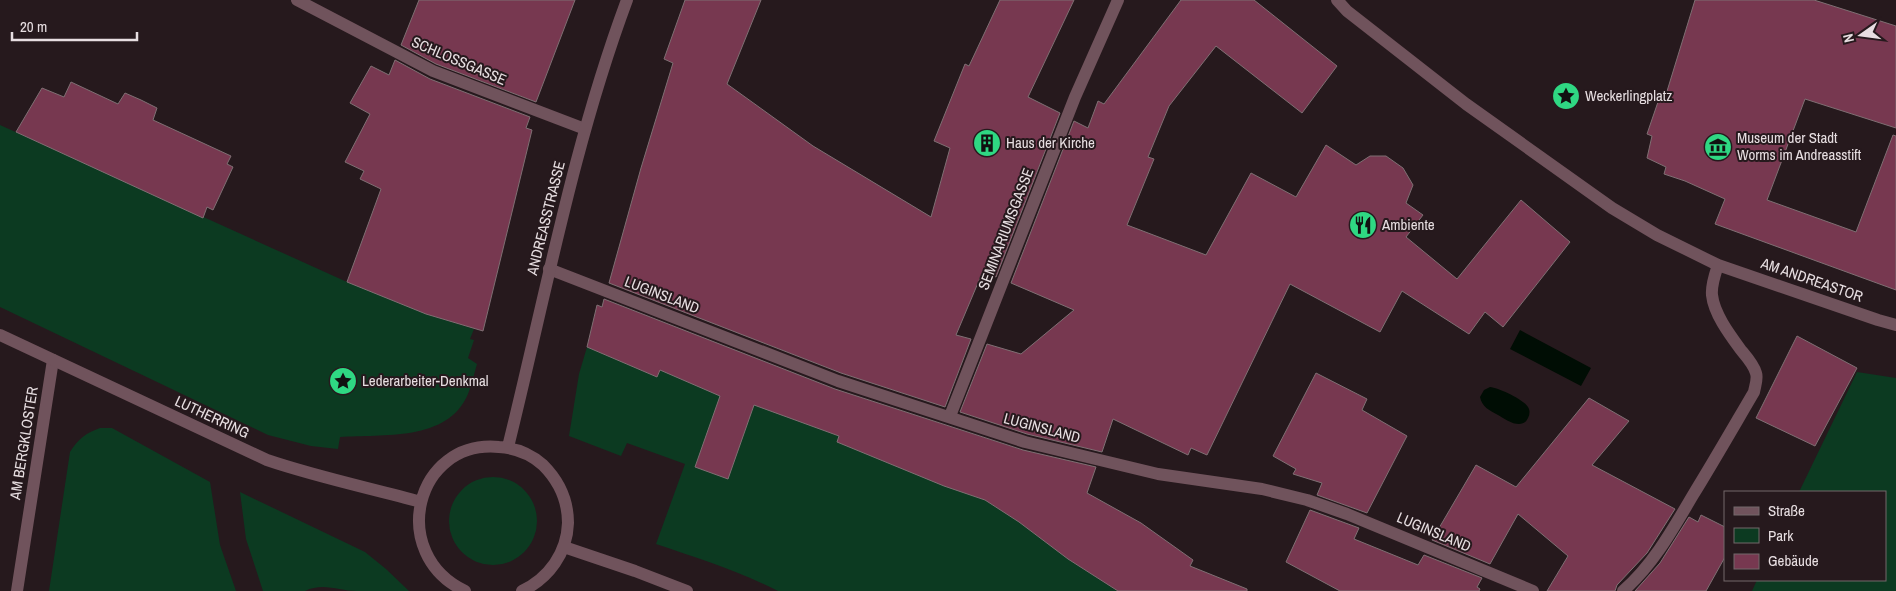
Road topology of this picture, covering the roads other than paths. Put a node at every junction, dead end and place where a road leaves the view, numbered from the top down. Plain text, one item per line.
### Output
1 (297, 0) edge
2 (627, 0) edge
3 (1118, 0) edge
4 (1337, 0) edge
5 (585, 129) junction
6 (1718, 264) junction
7 (550, 269) junction
8 (1896, 325) edge
9 (0, 335) edge
10 (53, 360) junction
11 (950, 416) junction
12 (508, 448) junction
13 (421, 502) junction
14 (564, 547) junction
15 (17, 591) edge
16 (465, 591) edge
17 (522, 591) edge
18 (687, 591) edge
19 (1533, 591) edge
20 (1623, 591) edge

1 - 5 street, SCHLOSSGASSE
2 - 5 street, ANDREASSTRASSE
3 - 11 street, SEMINARIUMSGASSE
4 - 6 street
5 - 7 street, ANDREASSTRASSE
6 - 8 street, AM ANDREASTOR
6 - 20 street
7 - 11 street, LUGINSLAND
7 - 12 street, ANDREASSTRASSE
9 - 10 street, LUTHERRING
10 - 13 street, LUTHERRING
10 - 15 street, AM BERGKLOSTER
11 - 19 street, LUGINSLAND
12 - 13 street
12 - 14 street
13 - 16 street
14 - 17 street
14 - 18 street

